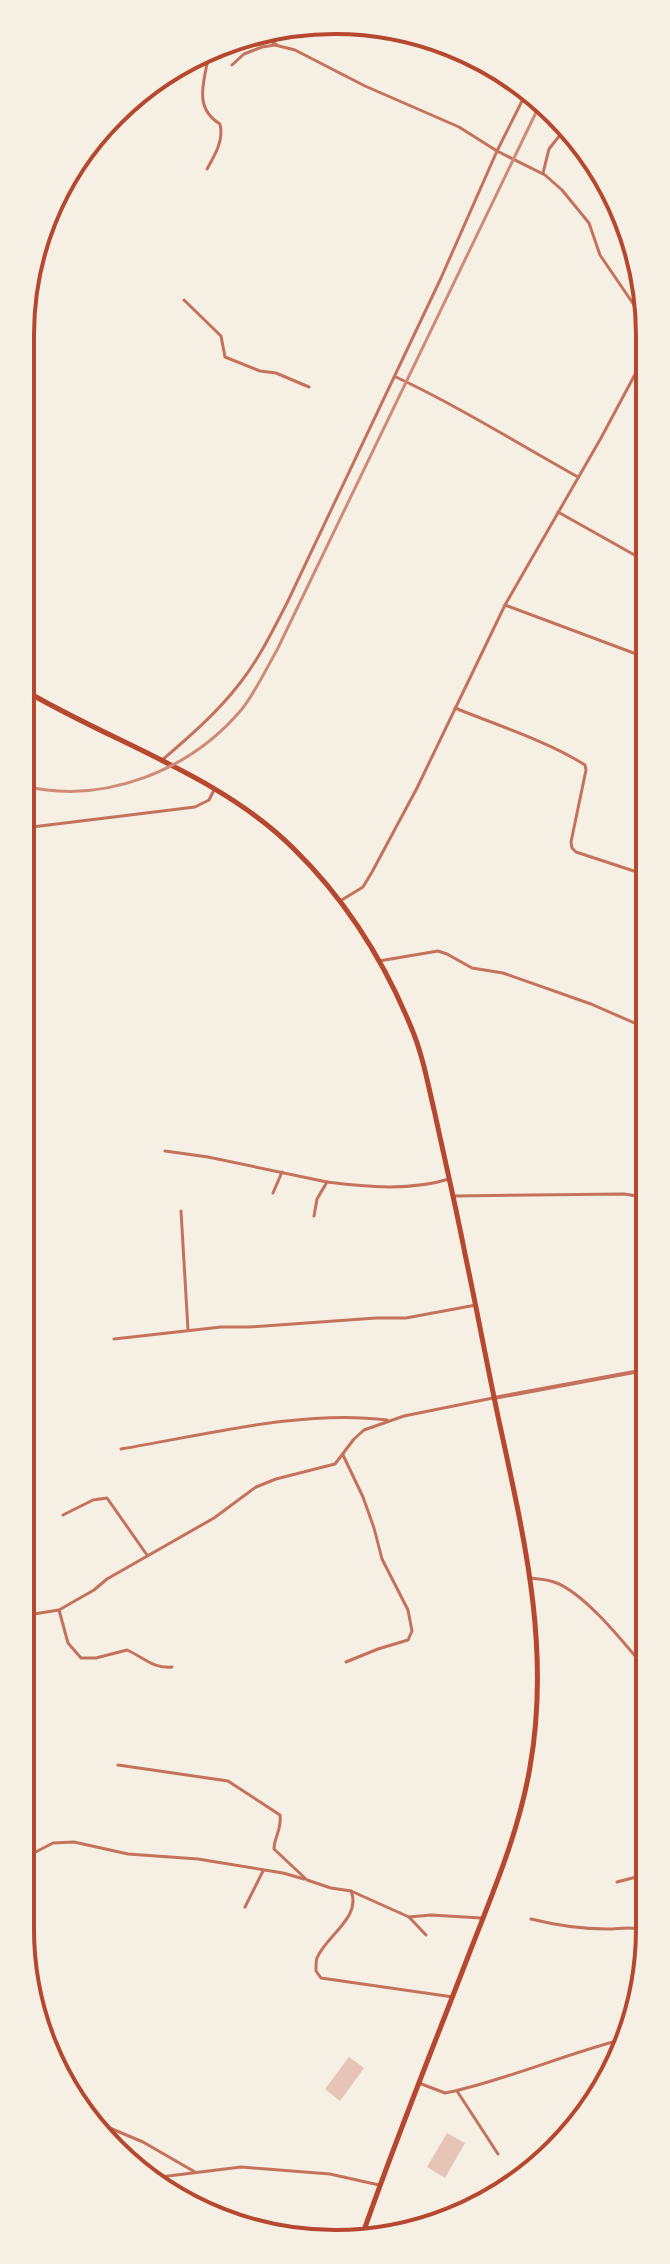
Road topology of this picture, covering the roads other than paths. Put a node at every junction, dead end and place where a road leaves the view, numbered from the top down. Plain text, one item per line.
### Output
1 (270, 41) edge
2 (280, 46) junction
3 (208, 62) edge
4 (232, 65) dead end
5 (523, 100) edge
6 (560, 135) edge
7 (497, 151) junction
8 (207, 169) dead end
9 (543, 173) junction
10 (184, 300) dead end
11 (634, 305) edge
12 (636, 371) edge
13 (394, 376) junction
14 (309, 387) dead end
15 (578, 477) junction
16 (558, 512) junction
17 (636, 556) edge
18 (505, 605) junction
19 (636, 654) edge
20 (34, 696) edge
21 (455, 708) junction
22 (161, 761) junction
23 (214, 790) junction
24 (34, 827) edge
25 (636, 872) edge
26 (340, 901) junction
27 (379, 961) junction
28 (636, 1024) edge
29 (165, 1151) dead end
30 (282, 1172) junction
31 (449, 1179) junction
32 (327, 1182) junction
33 (273, 1193) dead end
34 (453, 1196) junction
35 (636, 1196) edge
36 (181, 1211) dead end
37 (314, 1216) dead end
38 (476, 1305) junction
39 (188, 1330) junction
40 (114, 1339) dead end
41 (636, 1372) edge
42 (494, 1398) junction
43 (391, 1421) junction
44 (121, 1449) dead end
45 (343, 1455) junction
46 (63, 1515) dead end
47 (147, 1555) junction
48 (530, 1578) junction
49 (59, 1610) junction
50 (34, 1614) edge
51 (636, 1657) edge
52 (346, 1662) dead end
53 (172, 1667) dead end
54 (118, 1765) dead end
55 (34, 1853) edge
56 (263, 1871) junction
57 (636, 1877) edge
58 (307, 1880) junction
59 (617, 1882) dead end
60 (351, 1891) junction
61 (245, 1907) dead end
62 (409, 1917) junction
63 (483, 1918) junction
64 (531, 1919) dead end
65 (636, 1928) edge
66 (426, 1935) dead end
67 (453, 1997) junction
68 (614, 2042) edge
69 (419, 2083) junction
70 (457, 2091) junction
71 (110, 2128) edge
72 (498, 2154) dead end
73 (195, 2172) junction
74 (164, 2176) edge
75 (379, 2185) junction
76 (365, 2228) edge

1 - 2 street
2 - 4 street
2 - 7 street
3 - 8 street
5 - 7 street
6 - 9 street
7 - 9 street
7 - 13 street
9 - 11 street
10 - 14 street
12 - 15 street
13 - 15 street
13 - 22 street
15 - 16 street
16 - 17 street
16 - 18 street
18 - 19 street
18 - 21 street
20 - 22 main road
21 - 25 street
21 - 26 street
22 - 23 main road
23 - 24 street
23 - 26 main road
26 - 27 main road
27 - 28 street
27 - 31 main road
29 - 30 street
30 - 32 street
30 - 33 street
31 - 32 street
31 - 34 main road
32 - 37 street
34 - 35 street
34 - 38 main road
36 - 39 street
38 - 39 street
38 - 42 main road
39 - 40 street
41 - 42 street
42 - 43 street
42 - 48 main road
43 - 44 street
43 - 45 street
45 - 47 street
45 - 52 street
46 - 47 street
47 - 49 street
48 - 51 street
48 - 63 main road
49 - 50 street
49 - 53 street
54 - 58 street
55 - 56 street
56 - 58 street
56 - 61 street
57 - 59 street
58 - 60 street
60 - 62 street
60 - 67 street
62 - 63 street
62 - 66 street
63 - 67 main road
64 - 65 street
67 - 69 main road
68 - 70 street
69 - 70 street
69 - 75 main road
70 - 72 street
71 - 73 street
73 - 74 street
73 - 75 street
75 - 76 main road

